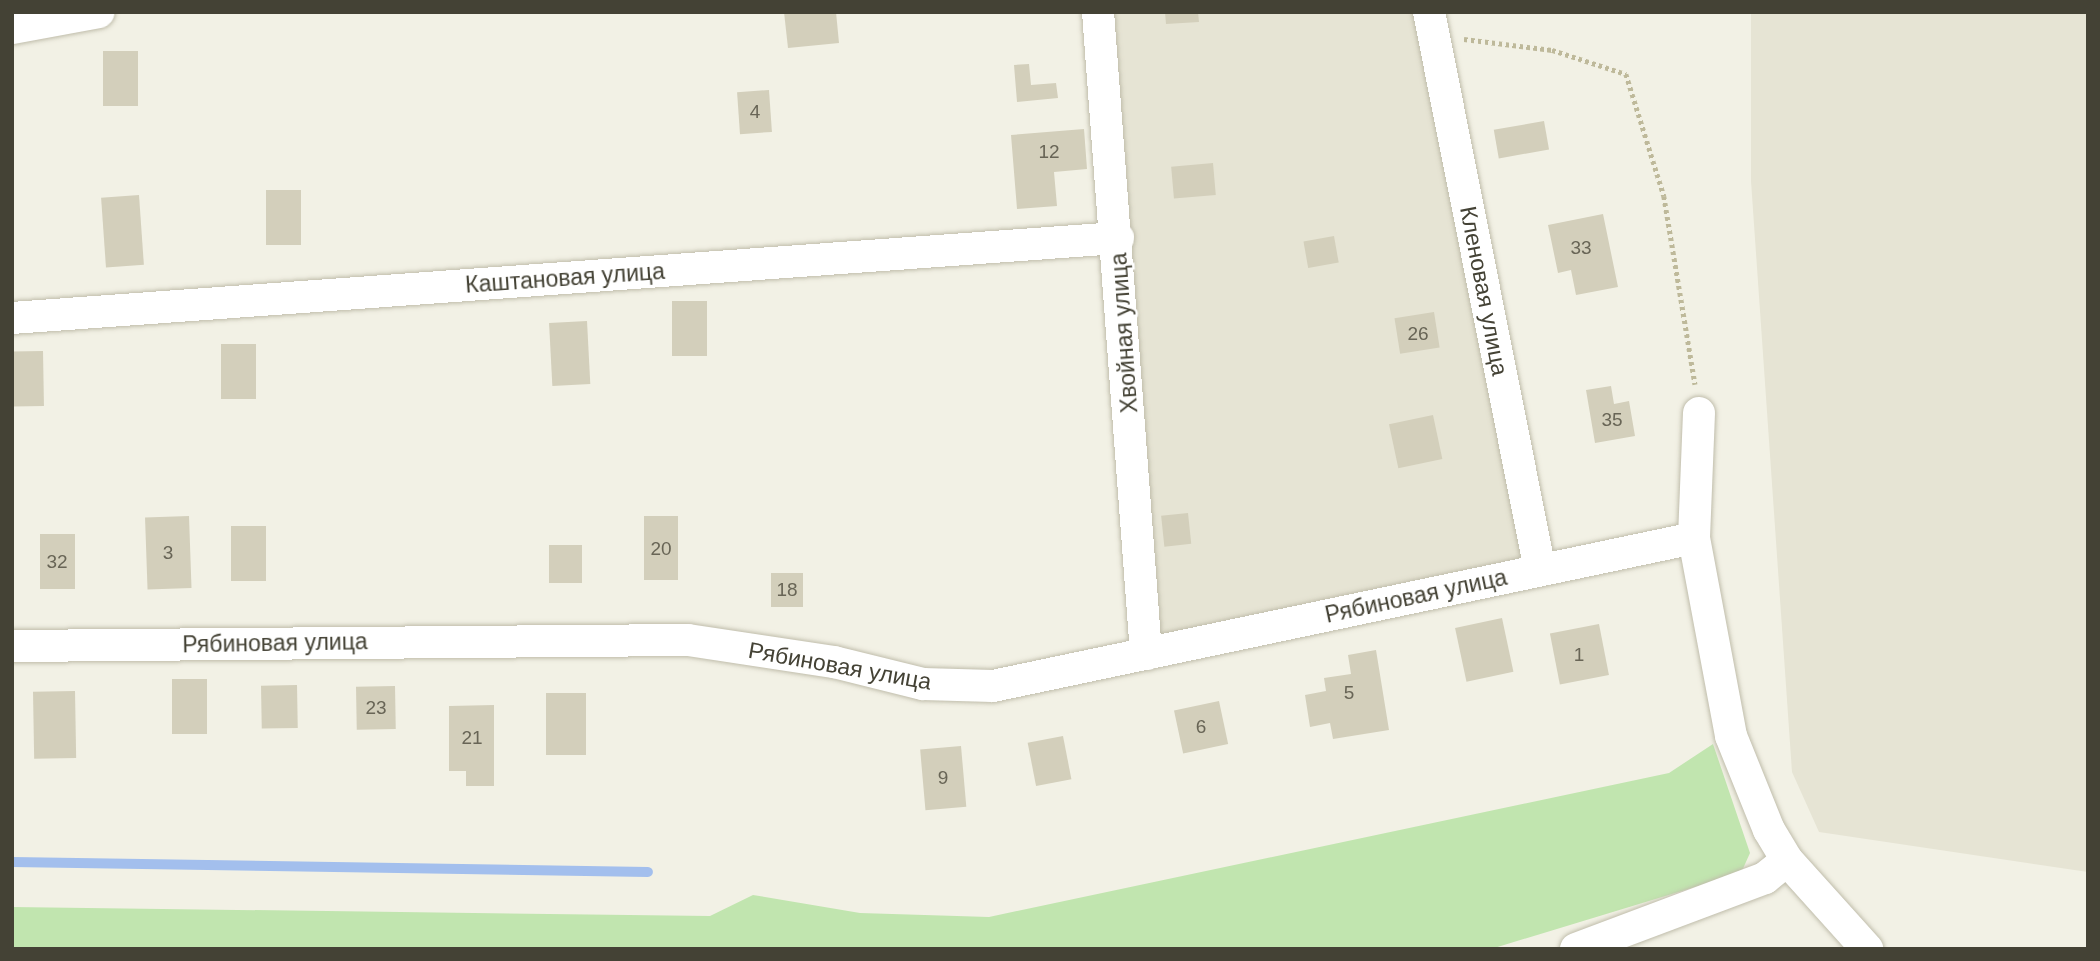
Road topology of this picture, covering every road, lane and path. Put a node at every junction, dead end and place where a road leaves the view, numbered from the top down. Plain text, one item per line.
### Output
1 (99, 12) edge
2 (1098, 12) edge
3 (1432, 24) edge
4 (12, 28) edge
5 (1118, 238) junction
6 (12, 318) edge
7 (1699, 413) joint
8 (1694, 538) junction
9 (1540, 570) junction
10 (12, 646) edge
11 (1146, 654) junction
12 (1787, 860) junction
13 (1576, 949) edge
14 (1867, 949) edge

1 - 4 street
2 - 5 street, Хвойная улица
3 - 7 path
3 - 9 street, Кленовая улица
5 - 6 street, Каштановая улица
5 - 11 street, Хвойная улица
7 - 8 street
8 - 9 street, Рябиновая улица
8 - 12 street
9 - 11 street, Рябиновая улица
10 - 11 street, Рябиновая улица
12 - 13 street
12 - 14 street

